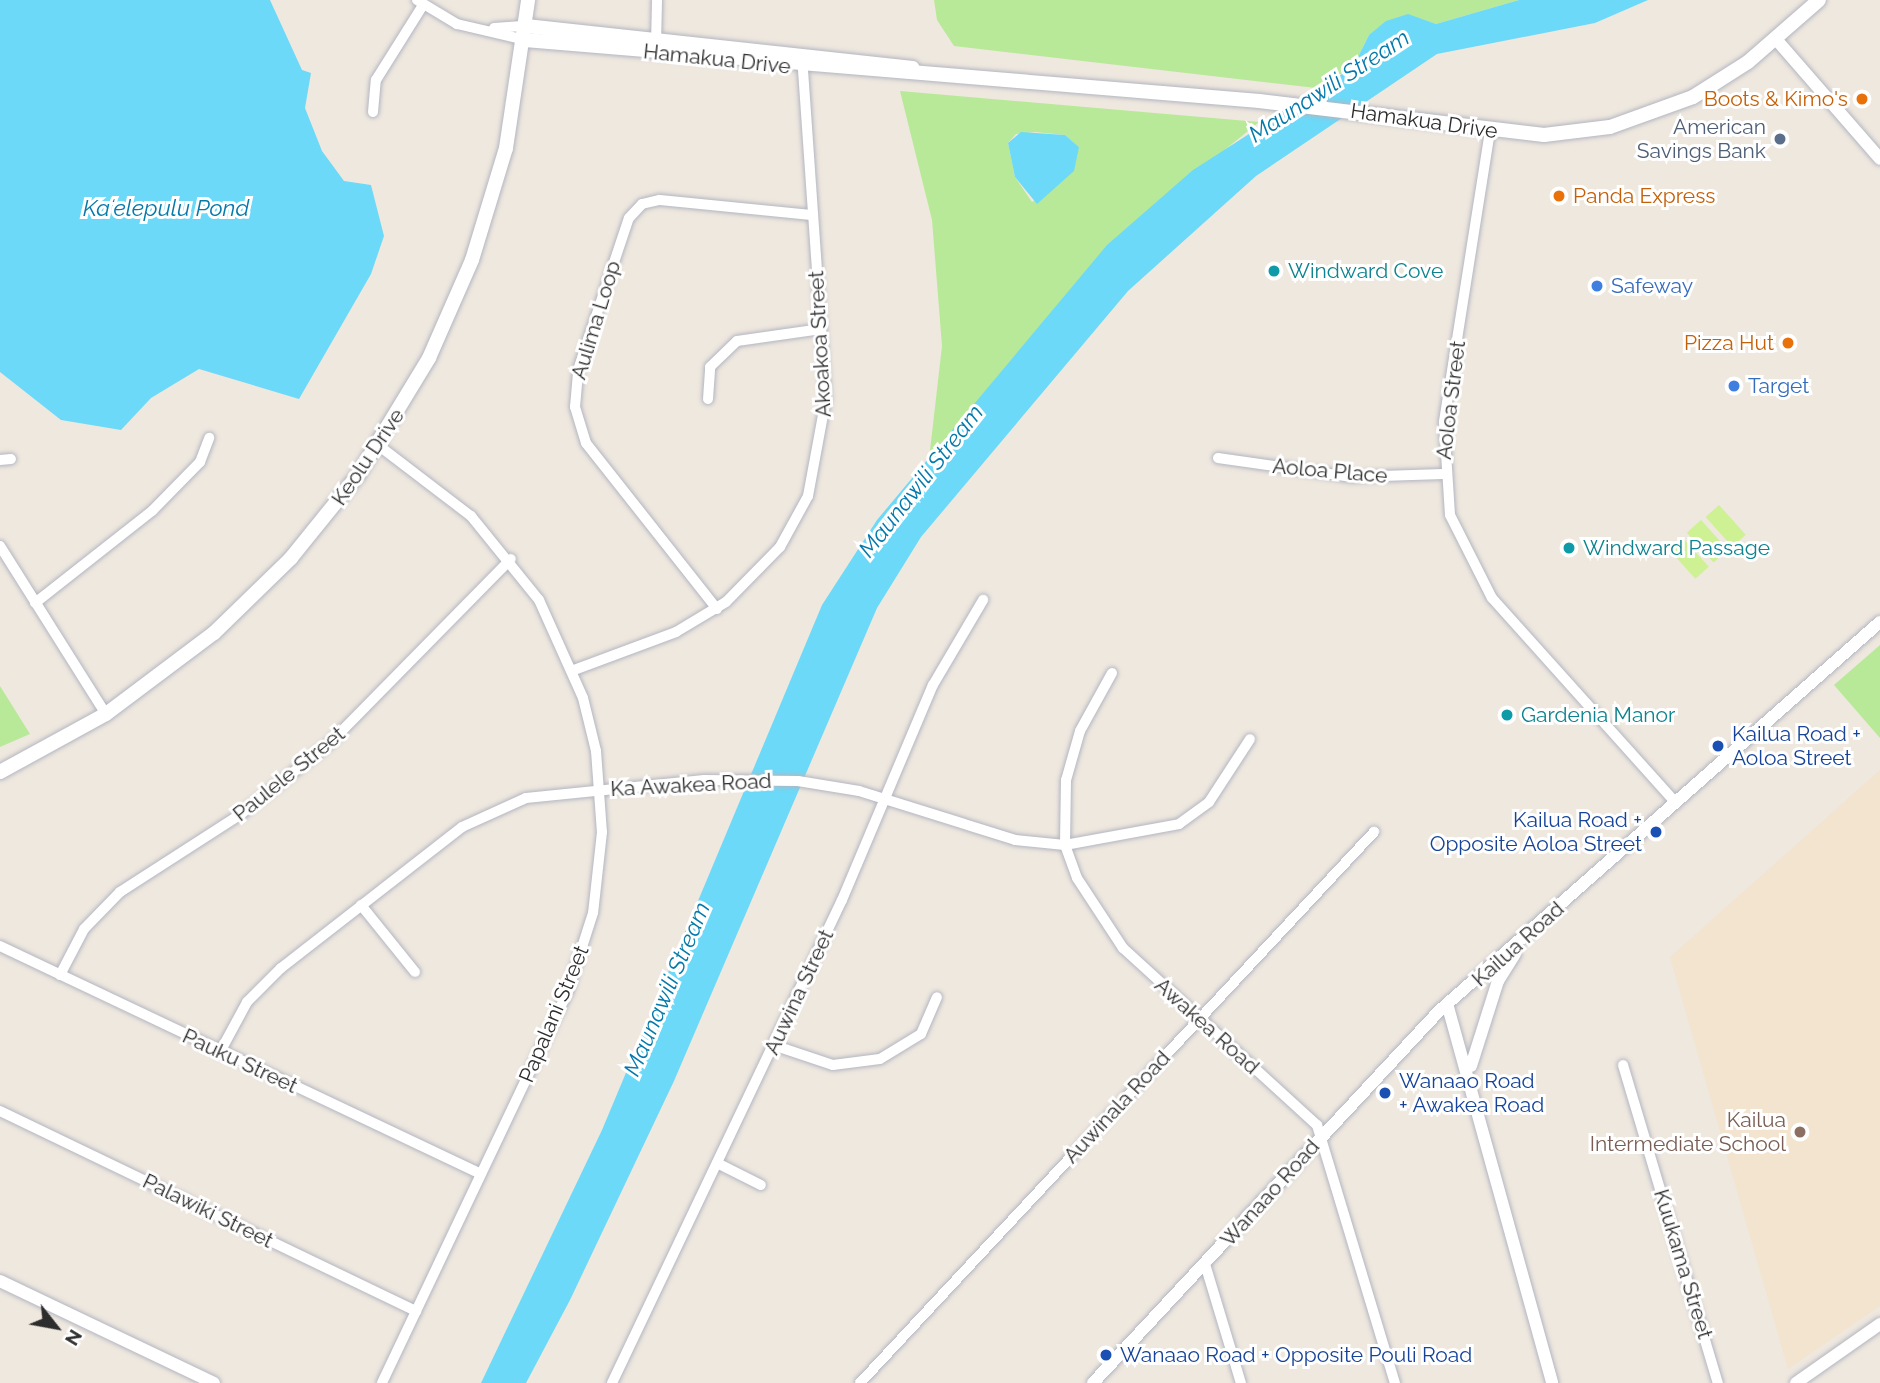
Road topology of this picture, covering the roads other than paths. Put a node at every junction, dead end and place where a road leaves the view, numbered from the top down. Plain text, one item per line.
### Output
1 (528, 0) edge
2 (657, 0) edge
3 (1819, 0) edge
4 (420, 3) edge
5 (526, 33) junction
6 (1774, 38) junction
7 (656, 46) junction
8 (801, 61) junction
9 (373, 112) dead end
10 (1490, 131) junction
11 (1880, 159) edge
12 (811, 215) junction
13 (821, 329) junction
14 (708, 399) dead end
15 (209, 438) dead end
16 (378, 445) junction
17 (1218, 458) dead end
18 (1443, 474) junction
19 (0, 547) edge
20 (510, 559) junction
21 (983, 600) dead end
22 (35, 603) junction
23 (717, 609) junction
24 (1880, 622) edge
25 (574, 670) junction
26 (1112, 673) dead end
27 (106, 714) junction
28 (1250, 739) dead end
29 (0, 772) edge
30 (600, 789) junction
31 (886, 798) junction
32 (1673, 800) junction
33 (1374, 832) dead end
34 (1065, 845) junction
35 (361, 905) junction
36 (1524, 942) junction
37 (0, 946) edge
38 (415, 972) dead end
39 (60, 975) junction
40 (937, 996) dead end
41 (1448, 1007) junction
42 (1199, 1020) junction
43 (773, 1045) junction
44 (220, 1052) junction
45 (1623, 1065) dead end
46 (1468, 1081) junction
47 (0, 1111) edge
48 (1321, 1136) junction
49 (717, 1163) junction
50 (481, 1174) junction
51 (761, 1185) dead end
52 (1205, 1264) junction
53 (0, 1281) edge
54 (416, 1311) junction
55 (1880, 1324) edge
56 (214, 1383) edge
57 (382, 1383) edge
58 (612, 1383) edge
59 (860, 1383) edge
60 (1093, 1383) edge
61 (1241, 1383) edge
62 (1395, 1383) edge
63 (1552, 1383) edge
64 (1718, 1383) edge
65 (1796, 1383) edge

1 - 5 main road, Keolu Drive
2 - 7 street
3 - 6 main road, Hamakua Drive
4 - 5 street, Hamakua Drive
4 - 9 street
5 - 7 main road, Hamakua Drive
5 - 16 main road, Keolu Drive
6 - 10 main road, Hamakua Drive
6 - 11 street
7 - 8 main road, Hamakua Drive
8 - 10 main road, Hamakua Drive
8 - 12 street, Akoakoa Street
10 - 18 street, Aoloa Street
12 - 13 street, Akoakoa Street
12 - 23 street, Aulima Loop
13 - 14 street
13 - 23 street, Akoakoa Street
15 - 22 street
16 - 20 street, Papalani Street
16 - 27 main road, Keolu Drive
17 - 18 street, Aoloa Place
18 - 32 street, Aoloa Street
19 - 22 street
20 - 25 street, Papalani Street
20 - 39 street, Paulele Street
21 - 31 street, Auwina Street
22 - 27 street
23 - 25 street, Akoakoa Street
24 - 32 street, Kailua Road
25 - 30 street, Papalani Street
26 - 34 street, Awakea Road
27 - 29 main road, Keolu Drive
28 - 34 street, Ka Awakea Road
30 - 31 street, Ka Awakea Road
30 - 35 street, Ka Awakea Road
30 - 50 street, Papalani Street
31 - 34 street, Ka Awakea Road
31 - 43 street, Auwina Street
32 - 36 street, Kailua Road
33 - 42 street, Auwinala Road
34 - 42 street, Awakea Road
35 - 38 street
35 - 44 street, Ka Awakea Road
36 - 41 street, Kailua Road
36 - 46 street
37 - 39 street, Pauku Street
39 - 44 street, Pauku Street
40 - 43 street
41 - 46 street
41 - 48 street, Wanaao Road
42 - 48 street, Awakea Road
42 - 59 street, Auwinala Road
43 - 49 street, Auwina Street
44 - 50 street, Pauku Street
45 - 64 street, Kuukama Street
46 - 63 street
47 - 54 street, Palawiki Street
48 - 52 street, Wanaao Road
48 - 62 street, Awakea Road
49 - 51 street
49 - 58 street, Auwina Street
50 - 54 street, Papalani Street
52 - 60 street, Wanaao Road
52 - 61 street
53 - 56 street
54 - 57 street, Papalani Street
55 - 65 street

